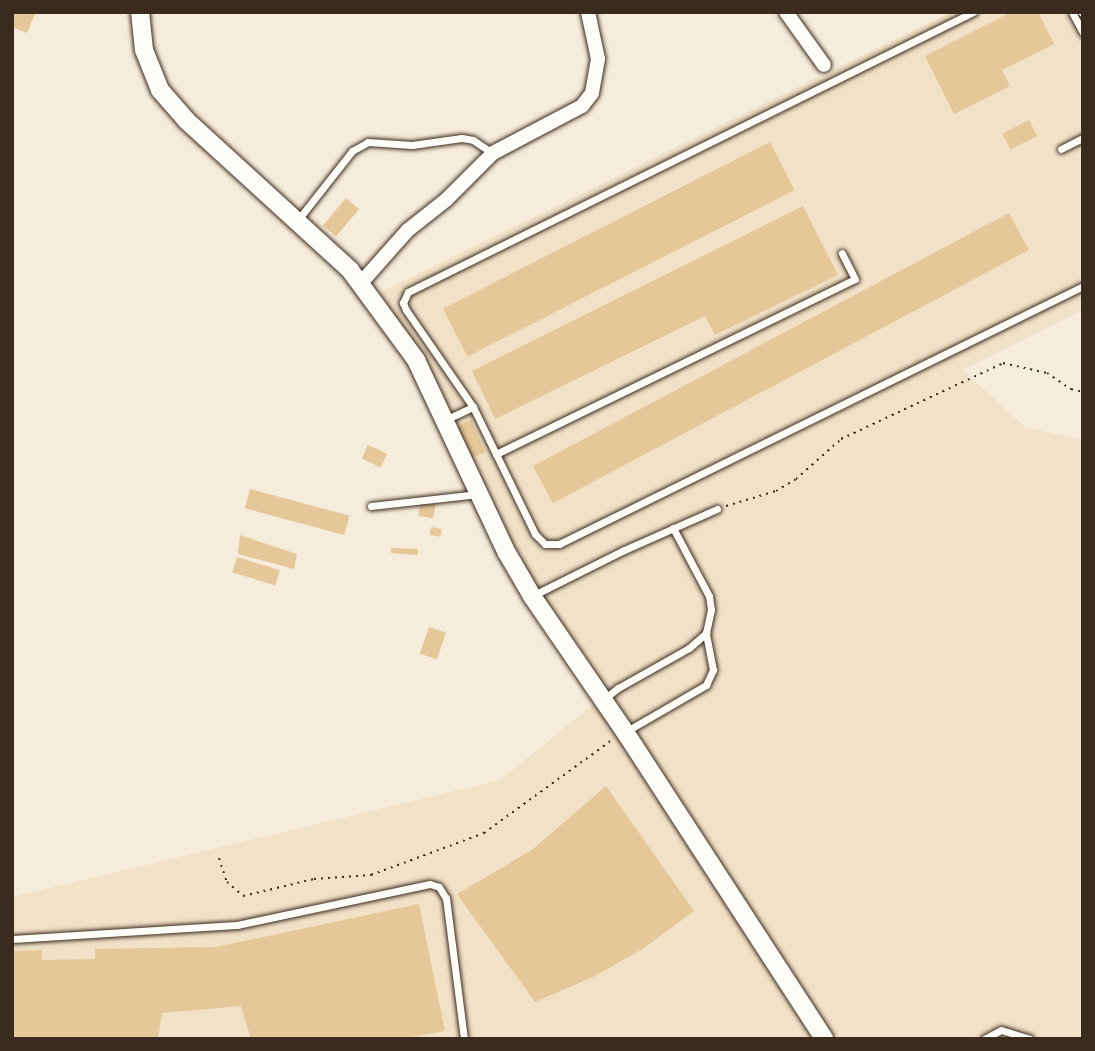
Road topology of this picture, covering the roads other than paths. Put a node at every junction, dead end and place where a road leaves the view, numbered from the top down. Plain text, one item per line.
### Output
1 (140, 12) edge
2 (588, 12) edge
3 (786, 12) edge
4 (973, 12) edge
5 (1072, 12) edge
6 (1083, 33) edge
7 (824, 65) dead end
8 (1083, 138) edge
9 (1061, 149) dead end
10 (493, 153) junction
11 (297, 221) junction
12 (842, 253) dead end
13 (360, 284) junction
14 (1083, 286) edge
15 (473, 407) junction
16 (446, 419) junction
17 (496, 454) junction
18 (478, 494) junction
19 (370, 506) dead end
20 (717, 509) road end
21 (673, 528) junction
22 (532, 596) junction
23 (706, 633) junction
24 (603, 701) junction
25 (625, 732) junction
26 (12, 939) edge
27 (464, 1039) edge
28 (824, 1039) edge
29 (984, 1039) edge
30 (1030, 1039) edge

1 - 11 street
2 - 10 street
3 - 7 street
4 - 15 lane
5 - 6 lane
8 - 9 lane
10 - 11 lane
10 - 13 street
11 - 13 street
12 - 17 lane
13 - 16 street
14 - 17 lane
15 - 16 lane
15 - 17 lane
16 - 18 street
18 - 19 lane
18 - 22 street
20 - 21 lane
21 - 22 lane
21 - 23 lane
22 - 24 street
23 - 24 lane
23 - 25 lane
24 - 25 street
25 - 28 street
26 - 27 lane
29 - 30 lane

